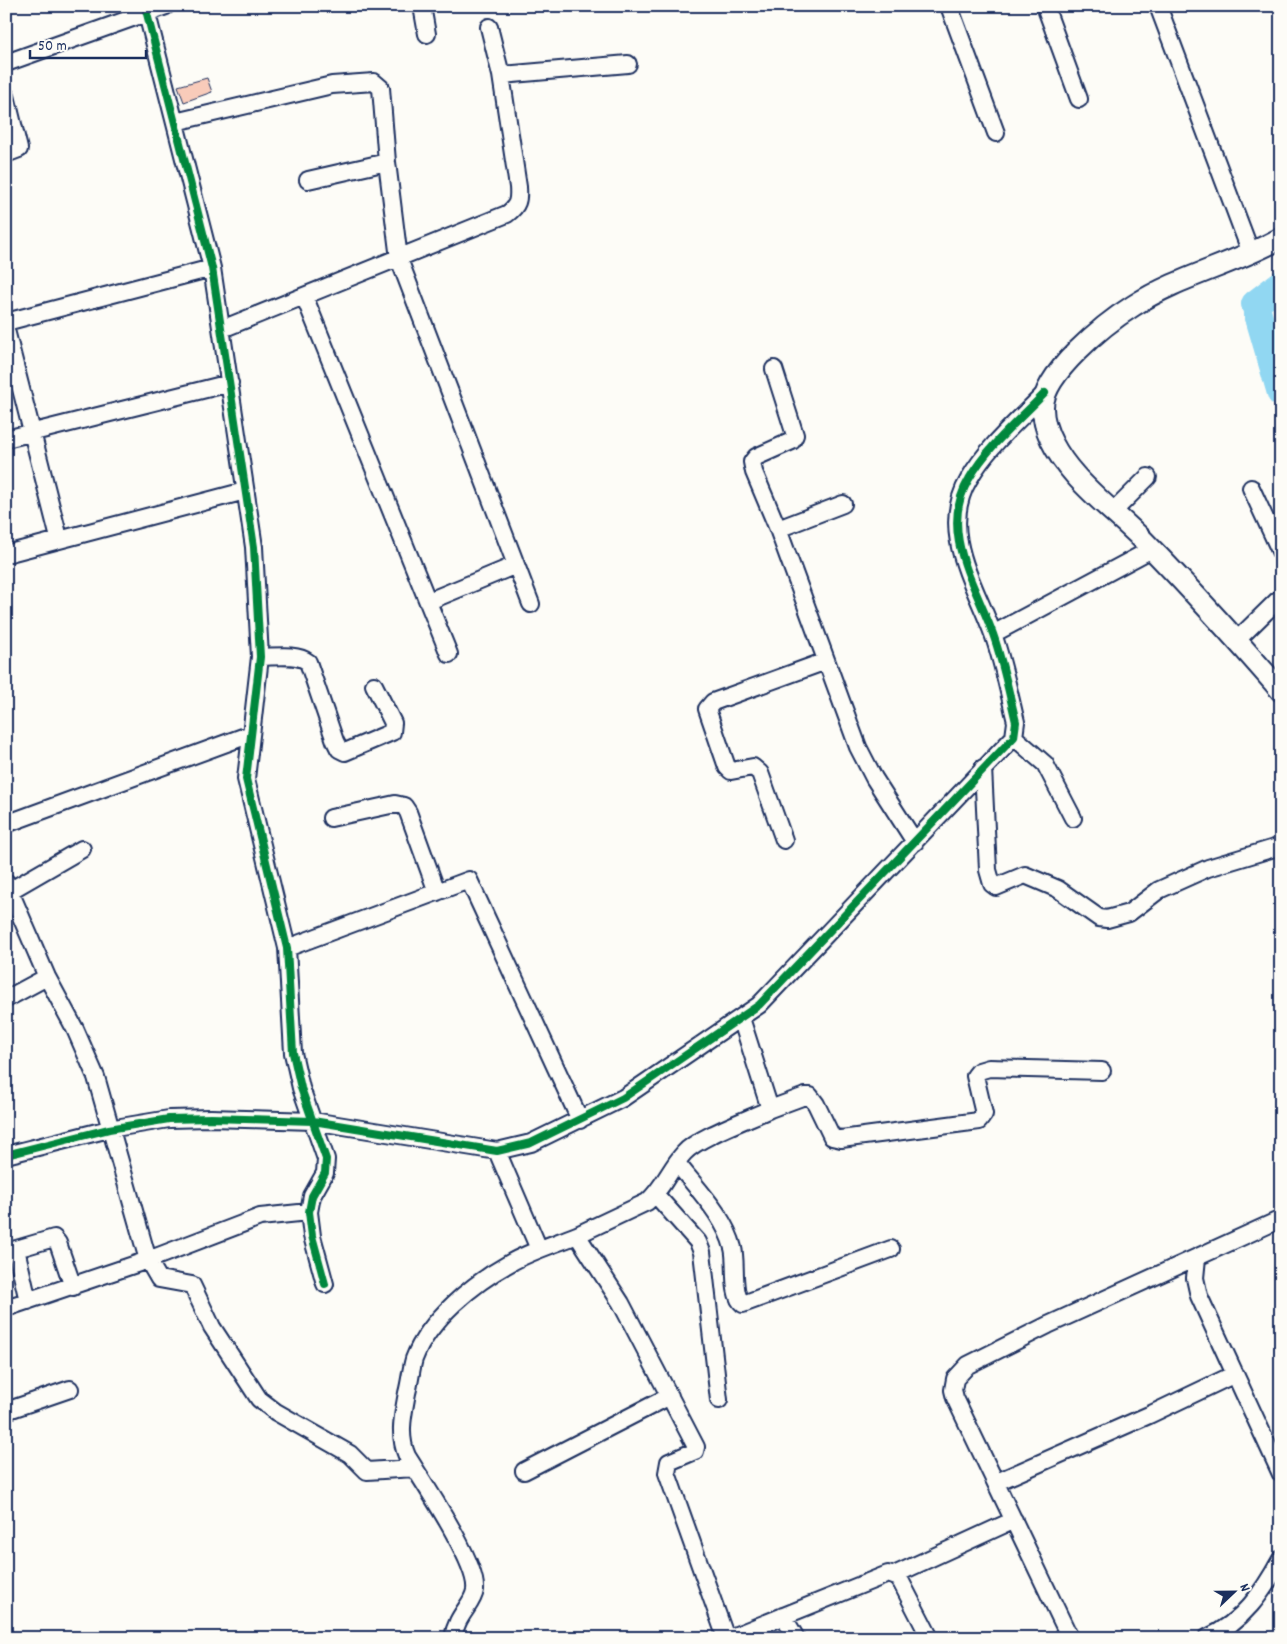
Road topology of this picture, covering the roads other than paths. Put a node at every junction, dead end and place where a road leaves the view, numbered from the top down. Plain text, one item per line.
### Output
1 (166, 6) edge
2 (422, 6) edge
3 (949, 6) edge
4 (1045, 6) edge
5 (1158, 6) edge
6 (146, 9) edge
7 (489, 27) dead end
8 (427, 34) dead end
9 (6, 63) edge
10 (628, 64) dead end
11 (501, 75) junction
12 (6, 96) edge
13 (1079, 99) dead end
14 (175, 122) junction
15 (996, 134) dead end
16 (6, 154) edge
17 (387, 162) junction
18 (308, 180) dead end
19 (1281, 238) edge
20 (1250, 253) junction
21 (399, 259) junction
22 (212, 268) junction
23 (305, 298) junction
24 (6, 322) edge
25 (222, 329) junction
26 (6, 330) edge
27 (774, 369) dead end
28 (230, 383) junction
29 (1045, 394) junction
30 (31, 433) junction
31 (6, 438) edge
32 (1148, 477) dead end
33 (1252, 488) dead end
34 (245, 491) junction
35 (843, 504) dead end
36 (1114, 511) junction
37 (778, 529) junction
38 (59, 538) junction
39 (1152, 549) junction
40 (1281, 553) edge
41 (6, 554) edge
42 (516, 565) junction
43 (1281, 597) edge
44 (429, 601) junction
45 (531, 604) dead end
46 (993, 634) junction
47 (1237, 640) junction
48 (449, 654) dead end
49 (260, 657) junction
50 (826, 661) junction
51 (374, 685) dead end
52 (1281, 691) edge
53 (251, 734) junction
54 (1014, 737) junction
55 (983, 768) junction
56 (332, 818) dead end
57 (1073, 818) dead end
58 (6, 824) edge
59 (784, 840) dead end
60 (915, 842) junction
61 (1281, 846) edge
62 (82, 849) dead end
63 (7, 889) edge
64 (437, 892) junction
65 (287, 948) junction
66 (47, 978) junction
67 (6, 999) edge
68 (741, 1018) junction
69 (1102, 1071) dead end
70 (770, 1109) junction
71 (580, 1120) junction
72 (313, 1121) junction
73 (109, 1129) junction
74 (497, 1151) junction
75 (6, 1155) edge
76 (677, 1163) junction
77 (656, 1195) junction
78 (309, 1212) junction
79 (1281, 1219) edge
80 (577, 1235) junction
81 (539, 1249) junction
82 (891, 1249) dead end
83 (11, 1251) edge
84 (1197, 1258) junction
85 (148, 1260) junction
86 (325, 1284) dead end
87 (73, 1287) junction
88 (28, 1301) junction
89 (6, 1308) edge
90 (1235, 1374) junction
91 (70, 1388) dead end
92 (670, 1396) junction
93 (718, 1400) dead end
94 (6, 1412) edge
95 (414, 1468) junction
96 (524, 1472) dead end
97 (1281, 1474) edge
98 (997, 1482) junction
99 (1014, 1520) junction
100 (1281, 1559) edge
101 (894, 1575) junction
102 (783, 1616) junction
103 (453, 1638) edge
104 (728, 1638) edge
105 (796, 1638) edge
106 (930, 1638) edge
107 (1070, 1638) edge
108 (1207, 1638) edge

1 - 6 street
2 - 8 street
3 - 15 street
4 - 13 street
5 - 20 street
6 - 9 street
6 - 14 street
7 - 11 street
10 - 11 street
11 - 21 street
12 - 16 street
14 - 17 street
14 - 22 street
17 - 18 street
17 - 21 street
19 - 20 street
20 - 29 street
21 - 23 street
21 - 42 street
22 - 24 street
22 - 25 street
23 - 25 street
23 - 44 street
25 - 28 street
26 - 30 street
27 - 37 street
28 - 30 street
28 - 34 street
29 - 36 street
29 - 46 street
30 - 31 street
30 - 38 street
32 - 36 street
33 - 40 street
34 - 38 street
34 - 49 street
35 - 37 street
36 - 39 street
37 - 50 street
38 - 41 street
39 - 46 street
39 - 47 street
42 - 44 street
42 - 45 street
43 - 47 street
44 - 48 street
46 - 54 street
47 - 52 street
49 - 51 street
49 - 53 street
50 - 59 street
50 - 60 street
53 - 58 street
53 - 65 street
54 - 55 street
54 - 57 street
55 - 60 street
55 - 61 street
56 - 64 street
60 - 68 street
62 - 63 street
63 - 66 street
64 - 65 street
64 - 71 street
65 - 72 street
66 - 67 street
66 - 73 street
68 - 70 street
68 - 71 street
69 - 70 street
70 - 76 street
71 - 74 street
72 - 73 street
72 - 74 street
72 - 78 street
73 - 75 street
73 - 85 street
74 - 81 street
76 - 77 street
76 - 82 street
77 - 80 street
77 - 93 street
78 - 85 street
78 - 86 street
79 - 84 street
80 - 81 street
80 - 92 street
81 - 95 street
83 - 87 street
83 - 88 street
84 - 90 street
84 - 98 street
85 - 87 street
85 - 95 street
87 - 88 street
88 - 89 street
90 - 97 street
90 - 98 street
91 - 94 street
92 - 96 street
92 - 104 street
95 - 103 street
98 - 99 street
99 - 101 street
99 - 107 street
100 - 108 street
101 - 102 street
101 - 106 street
102 - 104 street
102 - 105 street

